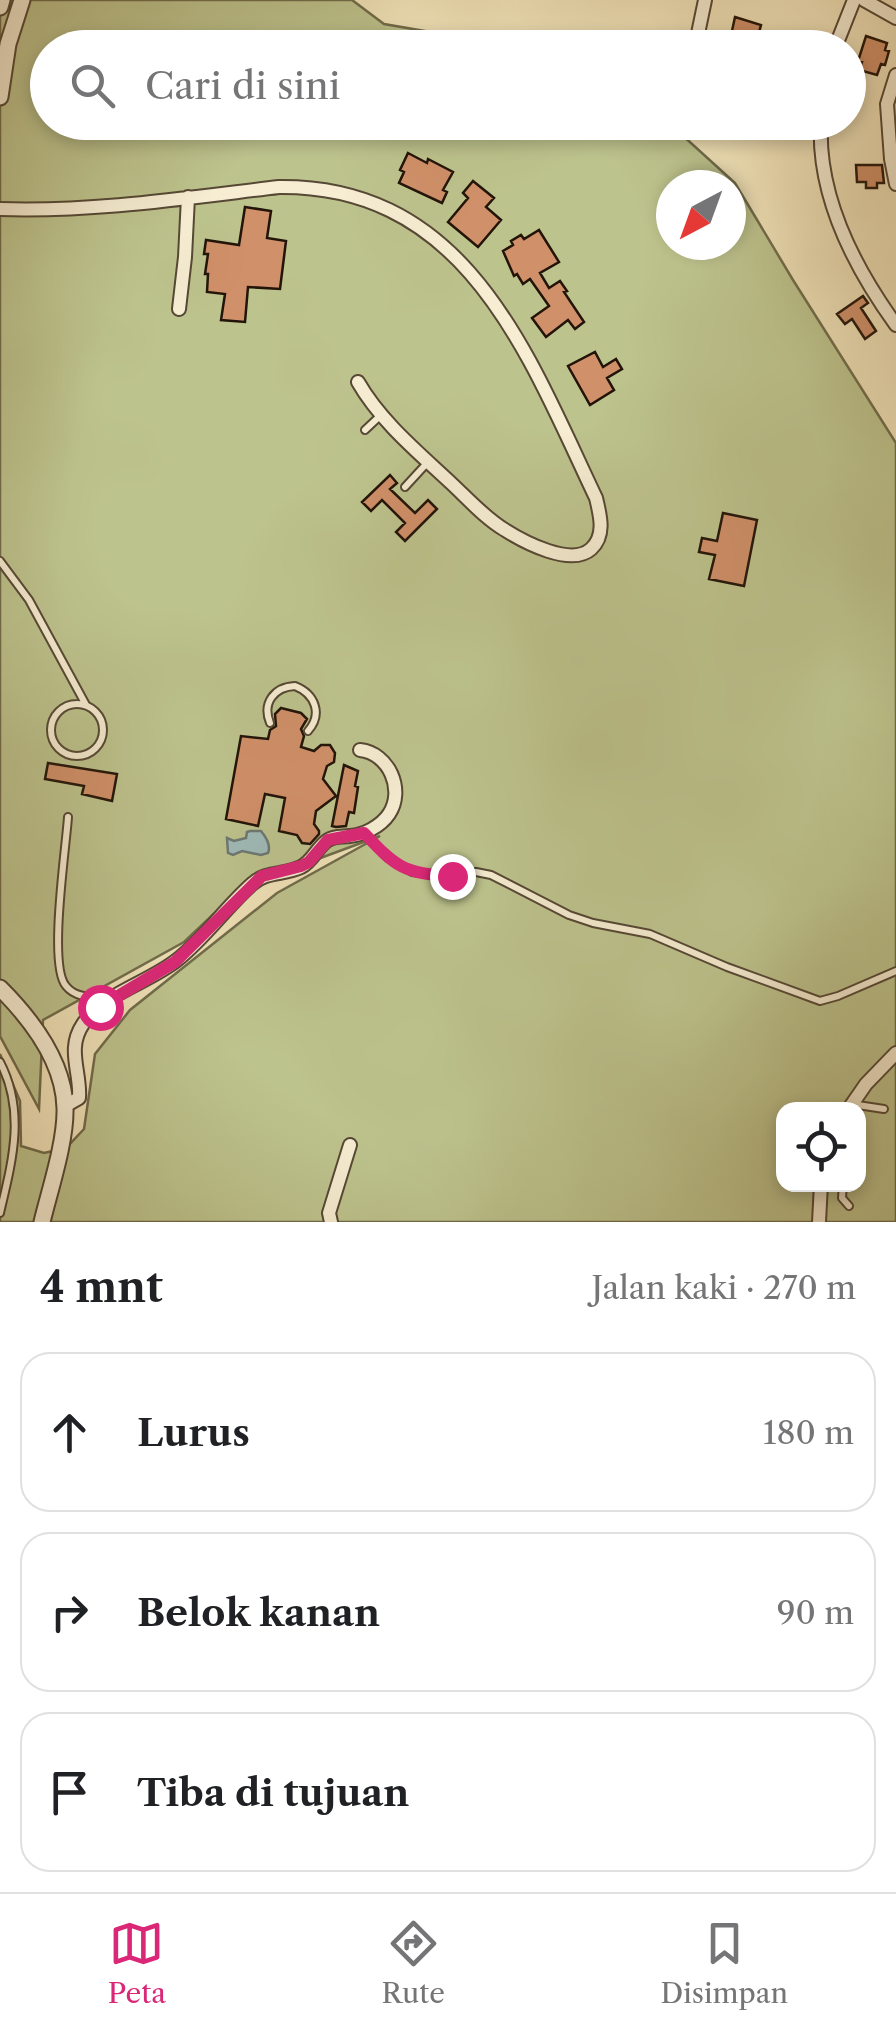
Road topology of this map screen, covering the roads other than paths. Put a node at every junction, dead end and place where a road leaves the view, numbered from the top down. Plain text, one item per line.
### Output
1 (22, 0) edge
2 (705, 0) edge
3 (854, 0) edge
4 (864, 0) edge
5 (896, 18) edge
6 (699, 30) edge
7 (842, 30) edge
8 (896, 75) edge
9 (0, 97) edge
10 (822, 140) edge
11 (896, 184) edge
12 (188, 198) junction
13 (0, 209) edge
14 (179, 309) dead end
15 (896, 325) edge
16 (358, 382) dead end
17 (381, 415) junction
18 (366, 430) dead end
19 (428, 462) junction
20 (406, 487) dead end
21 (0, 561) edge
22 (86, 705) junction
23 (270, 723) dead end
24 (308, 731) dead end
25 (360, 750) dead end
26 (68, 817) dead end
27 (364, 833) junction
28 (896, 972) edge
29 (0, 988) edge
30 (112, 998) junction
31 (896, 1053) edge
32 (0, 1062) edge
33 (890, 1066) edge
34 (854, 1102) edge
35 (66, 1106) junction
36 (866, 1108) edge
37 (884, 1109) dead end
38 (350, 1145) dead end
39 (820, 1192) edge
40 (842, 1192) edge
41 (849, 1206) dead end
42 (0, 1213) edge
43 (42, 1222) edge
44 (331, 1222) edge
45 (819, 1222) edge

1 - 9 street
2 - 6 street
3 - 7 street
4 - 5 street
8 - 11 street
10 - 15 street
12 - 13 street
12 - 14 street
12 - 19 street
16 - 17 street
17 - 18 lane
17 - 19 street
19 - 20 lane
21 - 22 lane
22 - 22 lane
23 - 24 lane
25 - 27 street
26 - 30 lane
27 - 28 lane
27 - 30 street
29 - 35 street
30 - 35 street
31 - 33 street
32 - 42 lane
33 - 34 street
35 - 43 street
36 - 37 lane
38 - 44 street
39 - 45 street
40 - 41 lane

